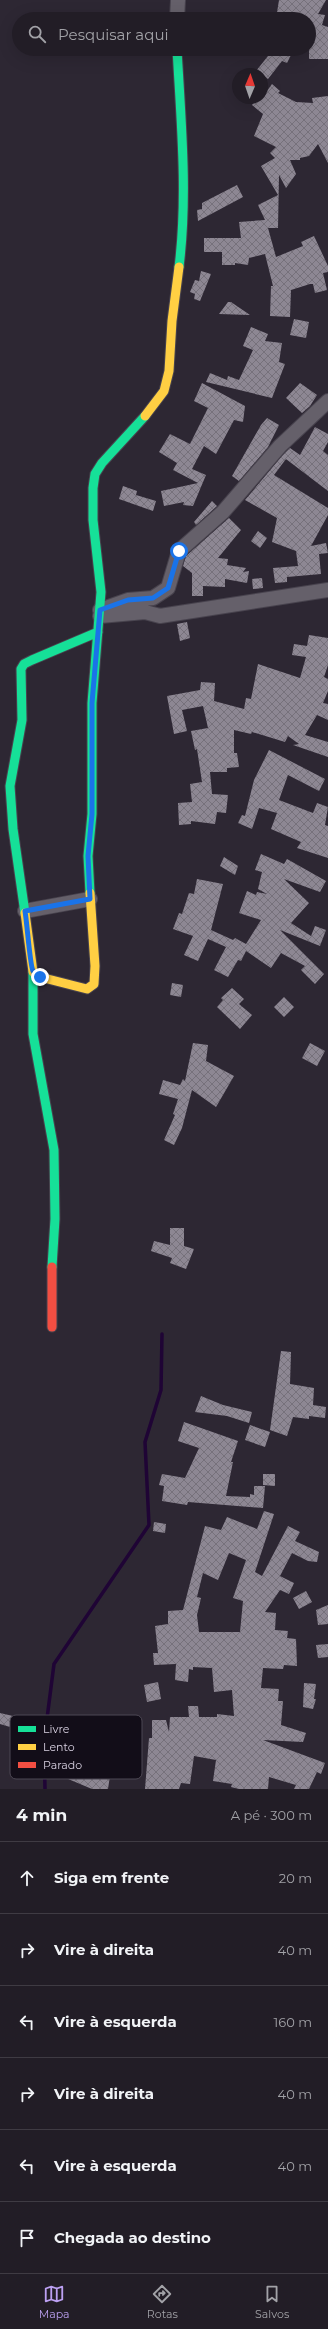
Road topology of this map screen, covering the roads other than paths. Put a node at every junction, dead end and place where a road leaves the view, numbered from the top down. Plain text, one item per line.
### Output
1 (178, 0) edge
2 (177, 12) edge
3 (177, 56) edge
4 (328, 401) edge
5 (328, 590) edge
6 (100, 613) junction
7 (98, 632) junction
8 (90, 899) junction
9 (25, 911) junction
10 (33, 972) junction
11 (52, 1327) dead end

1 - 2 street
3 - 6 street
4 - 6 street
5 - 6 street
6 - 7 street
7 - 8 street
7 - 9 street
8 - 9 street
8 - 10 street
9 - 10 street
10 - 11 street

